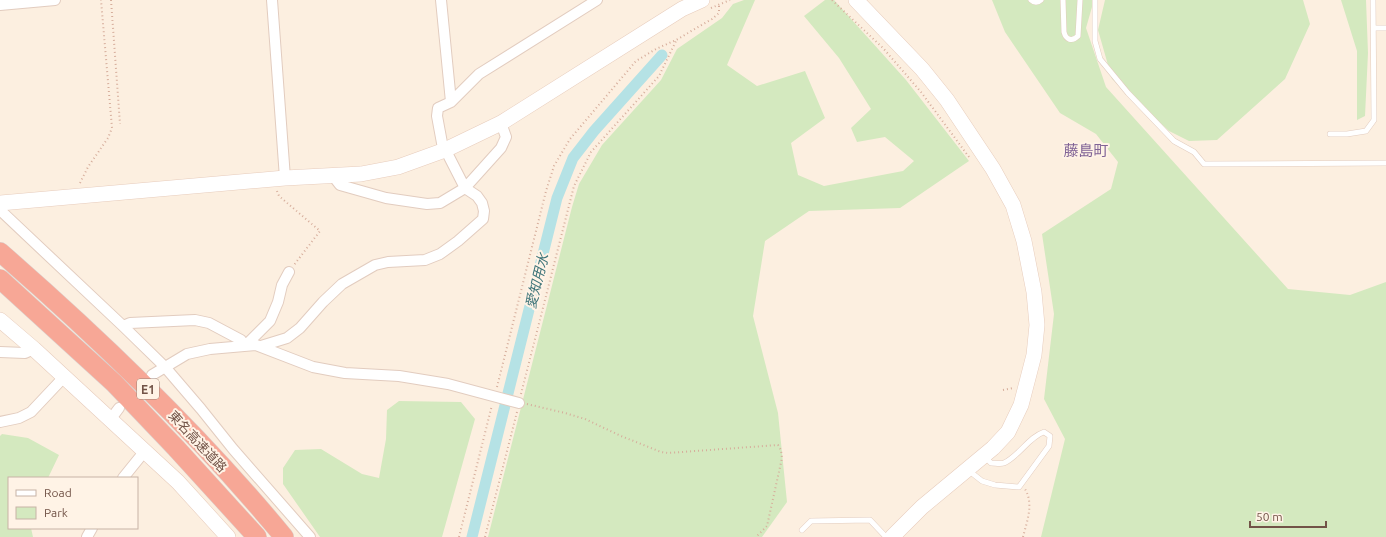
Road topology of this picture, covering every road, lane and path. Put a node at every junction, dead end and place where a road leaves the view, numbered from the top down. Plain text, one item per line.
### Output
1 (55, 0) edge
2 (100, 0) edge
3 (111, 0) edge
4 (272, 0) edge
5 (441, 0) edge
6 (597, 0) edge
7 (702, 0) edge
8 (730, 0) edge
9 (832, 0) edge
10 (856, 0) edge
11 (1031, 0) edge
12 (1041, 0) edge
13 (1063, 0) edge
14 (1080, 0) edge
15 (1095, 0) edge
16 (1373, 0) edge
17 (0, 6) edge
18 (1374, 28) junction
19 (1386, 28) edge
20 (676, 40) junction
21 (451, 102) junction
22 (501, 123) junction
23 (120, 124) dead end
24 (1330, 134) dead end
25 (445, 150) junction
26 (971, 160) dead end
27 (1386, 163) edge
28 (333, 176) junction
29 (278, 179) junction
30 (465, 188) junction
31 (78, 196) junction
32 (0, 203) edge
33 (0, 210) edge
34 (0, 252) edge
35 (289, 272) joint
36 (0, 278) edge
37 (0, 320) edge
38 (123, 326) junction
39 (245, 346) junction
40 (261, 346) junction
41 (34, 349) junction
42 (0, 352) edge
43 (165, 367) junction
44 (152, 375) dead end
45 (64, 377) junction
46 (1015, 388) dead end
47 (1003, 390) dead end
48 (494, 396) junction
49 (519, 403) junction
50 (119, 408) dead end
51 (110, 420) junction
52 (0, 422) edge
53 (144, 452) junction
54 (984, 456) junction
55 (968, 470) junction
56 (124, 477) edge
57 (1022, 483) junction
58 (802, 530) dead end
59 (228, 537) edge
60 (257, 537) edge
61 (284, 537) edge
62 (310, 537) edge
63 (459, 537) edge
64 (485, 537) edge
65 (756, 537) edge
66 (886, 537) edge
67 (892, 537) edge
68 (1023, 537) edge

1 - 17 street
2 - 31 path
3 - 23 path
4 - 29 street
5 - 21 street
6 - 21 street
7 - 22 street
8 - 20 path
9 - 26 path
10 - 54 street
11 - 12 lane
13 - 14 lane
15 - 27 lane
16 - 18 lane
18 - 19 lane
18 - 24 lane
20 - 48 path
20 - 49 path
21 - 25 street
22 - 25 street
22 - 30 street
25 - 28 street
25 - 30 street
28 - 29 street
28 - 30 street
29 - 31 street
29 - 35 path
30 - 40 street
31 - 32 street
33 - 38 street
34 - 61 highway, 東名高速道路 / E1
35 - 39 street
36 - 60 highway, 東名高速道路 / E1
37 - 41 street
38 - 39 street
38 - 43 street
39 - 40 street
39 - 43 street
40 - 48 street
41 - 42 street
41 - 45 street
43 - 44 street
43 - 62 street
45 - 51 street
45 - 52 street
46 - 47 path
48 - 49 street
48 - 63 path
49 - 64 path
49 - 65 path
50 - 51 street
51 - 53 street
53 - 56 street
53 - 59 street
54 - 55 street
54 - 57 lane
55 - 57 lane
55 - 67 street
57 - 68 path
58 - 66 lane

